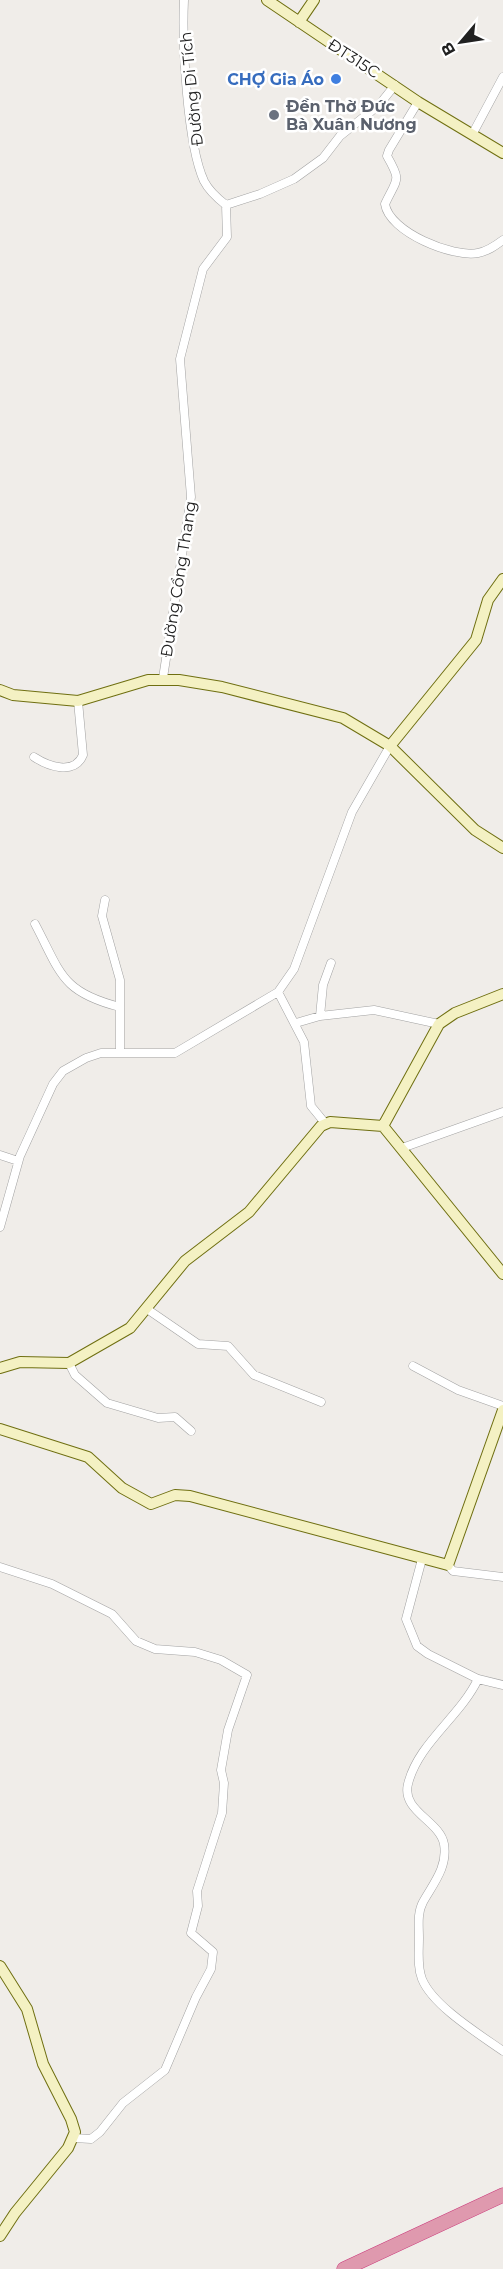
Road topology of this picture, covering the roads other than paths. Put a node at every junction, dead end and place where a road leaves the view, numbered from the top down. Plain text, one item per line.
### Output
1 (183, 0) edge
2 (267, 0) edge
3 (314, 0) edge
4 (299, 22) junction
5 (503, 77) edge
6 (395, 85) junction
7 (418, 102) junction
8 (474, 133) junction
9 (503, 153) edge
10 (226, 205) junction
11 (503, 240) edge
12 (503, 579) edge
13 (163, 678) junction
14 (0, 690) edge
15 (78, 701) junction
16 (390, 746) junction
17 (33, 757) dead end
18 (503, 848) edge
19 (105, 900) dead end
20 (35, 924) dead end
21 (331, 963) dead end
22 (278, 992) junction
23 (503, 994) edge
24 (120, 1007) junction
25 (320, 1016) junction
26 (296, 1023) junction
27 (439, 1024) junction
28 (120, 1052) junction
29 (503, 1112) edge
30 (326, 1123) junction
31 (383, 1126) junction
32 (402, 1148) junction
33 (0, 1155) edge
34 (18, 1161) junction
35 (0, 1227) edge
36 (503, 1274) edge
37 (147, 1309) junction
38 (69, 1363) junction
39 (412, 1366) dead end
40 (0, 1368) edge
41 (321, 1402) dead end
42 (503, 1408) edge
43 (0, 1429) edge
44 (191, 1431) dead end
45 (422, 1559) junction
46 (448, 1565) junction
47 (0, 1567) edge
48 (503, 1577) edge
49 (478, 1679) junction
50 (503, 1685) edge
51 (0, 1966) edge
52 (503, 2051) edge
53 (74, 2138) junction
54 (503, 2195) edge
55 (0, 2236) edge
56 (344, 2269) edge

1 - 10 street, Đường Di Tích
2 - 4 street, ĐT315C
3 - 4 street
4 - 6 street, ĐT315C
5 - 8 street
6 - 7 street, ĐT315C
6 - 10 street
7 - 8 street, ĐT315C
7 - 11 street
8 - 9 street, ĐT315C
10 - 13 street, Đường Cổng Thang
12 - 16 street
13 - 15 street
13 - 16 street
14 - 15 street
15 - 17 street
16 - 18 street
16 - 22 street
19 - 24 street
20 - 24 street
21 - 25 street
22 - 26 street
22 - 28 street
23 - 27 street
24 - 28 street
25 - 26 street
25 - 27 street
26 - 30 street
27 - 31 street
28 - 34 street
29 - 32 street
30 - 31 street
30 - 37 street
31 - 32 street
32 - 36 street
33 - 34 street
34 - 35 street
37 - 38 street
37 - 41 street
38 - 40 street
38 - 44 street
39 - 42 street
42 - 46 street
43 - 45 street
45 - 46 street
45 - 49 street
46 - 48 street
47 - 53 street
49 - 50 street
49 - 52 street
51 - 53 street
53 - 55 street
54 - 56 highway

